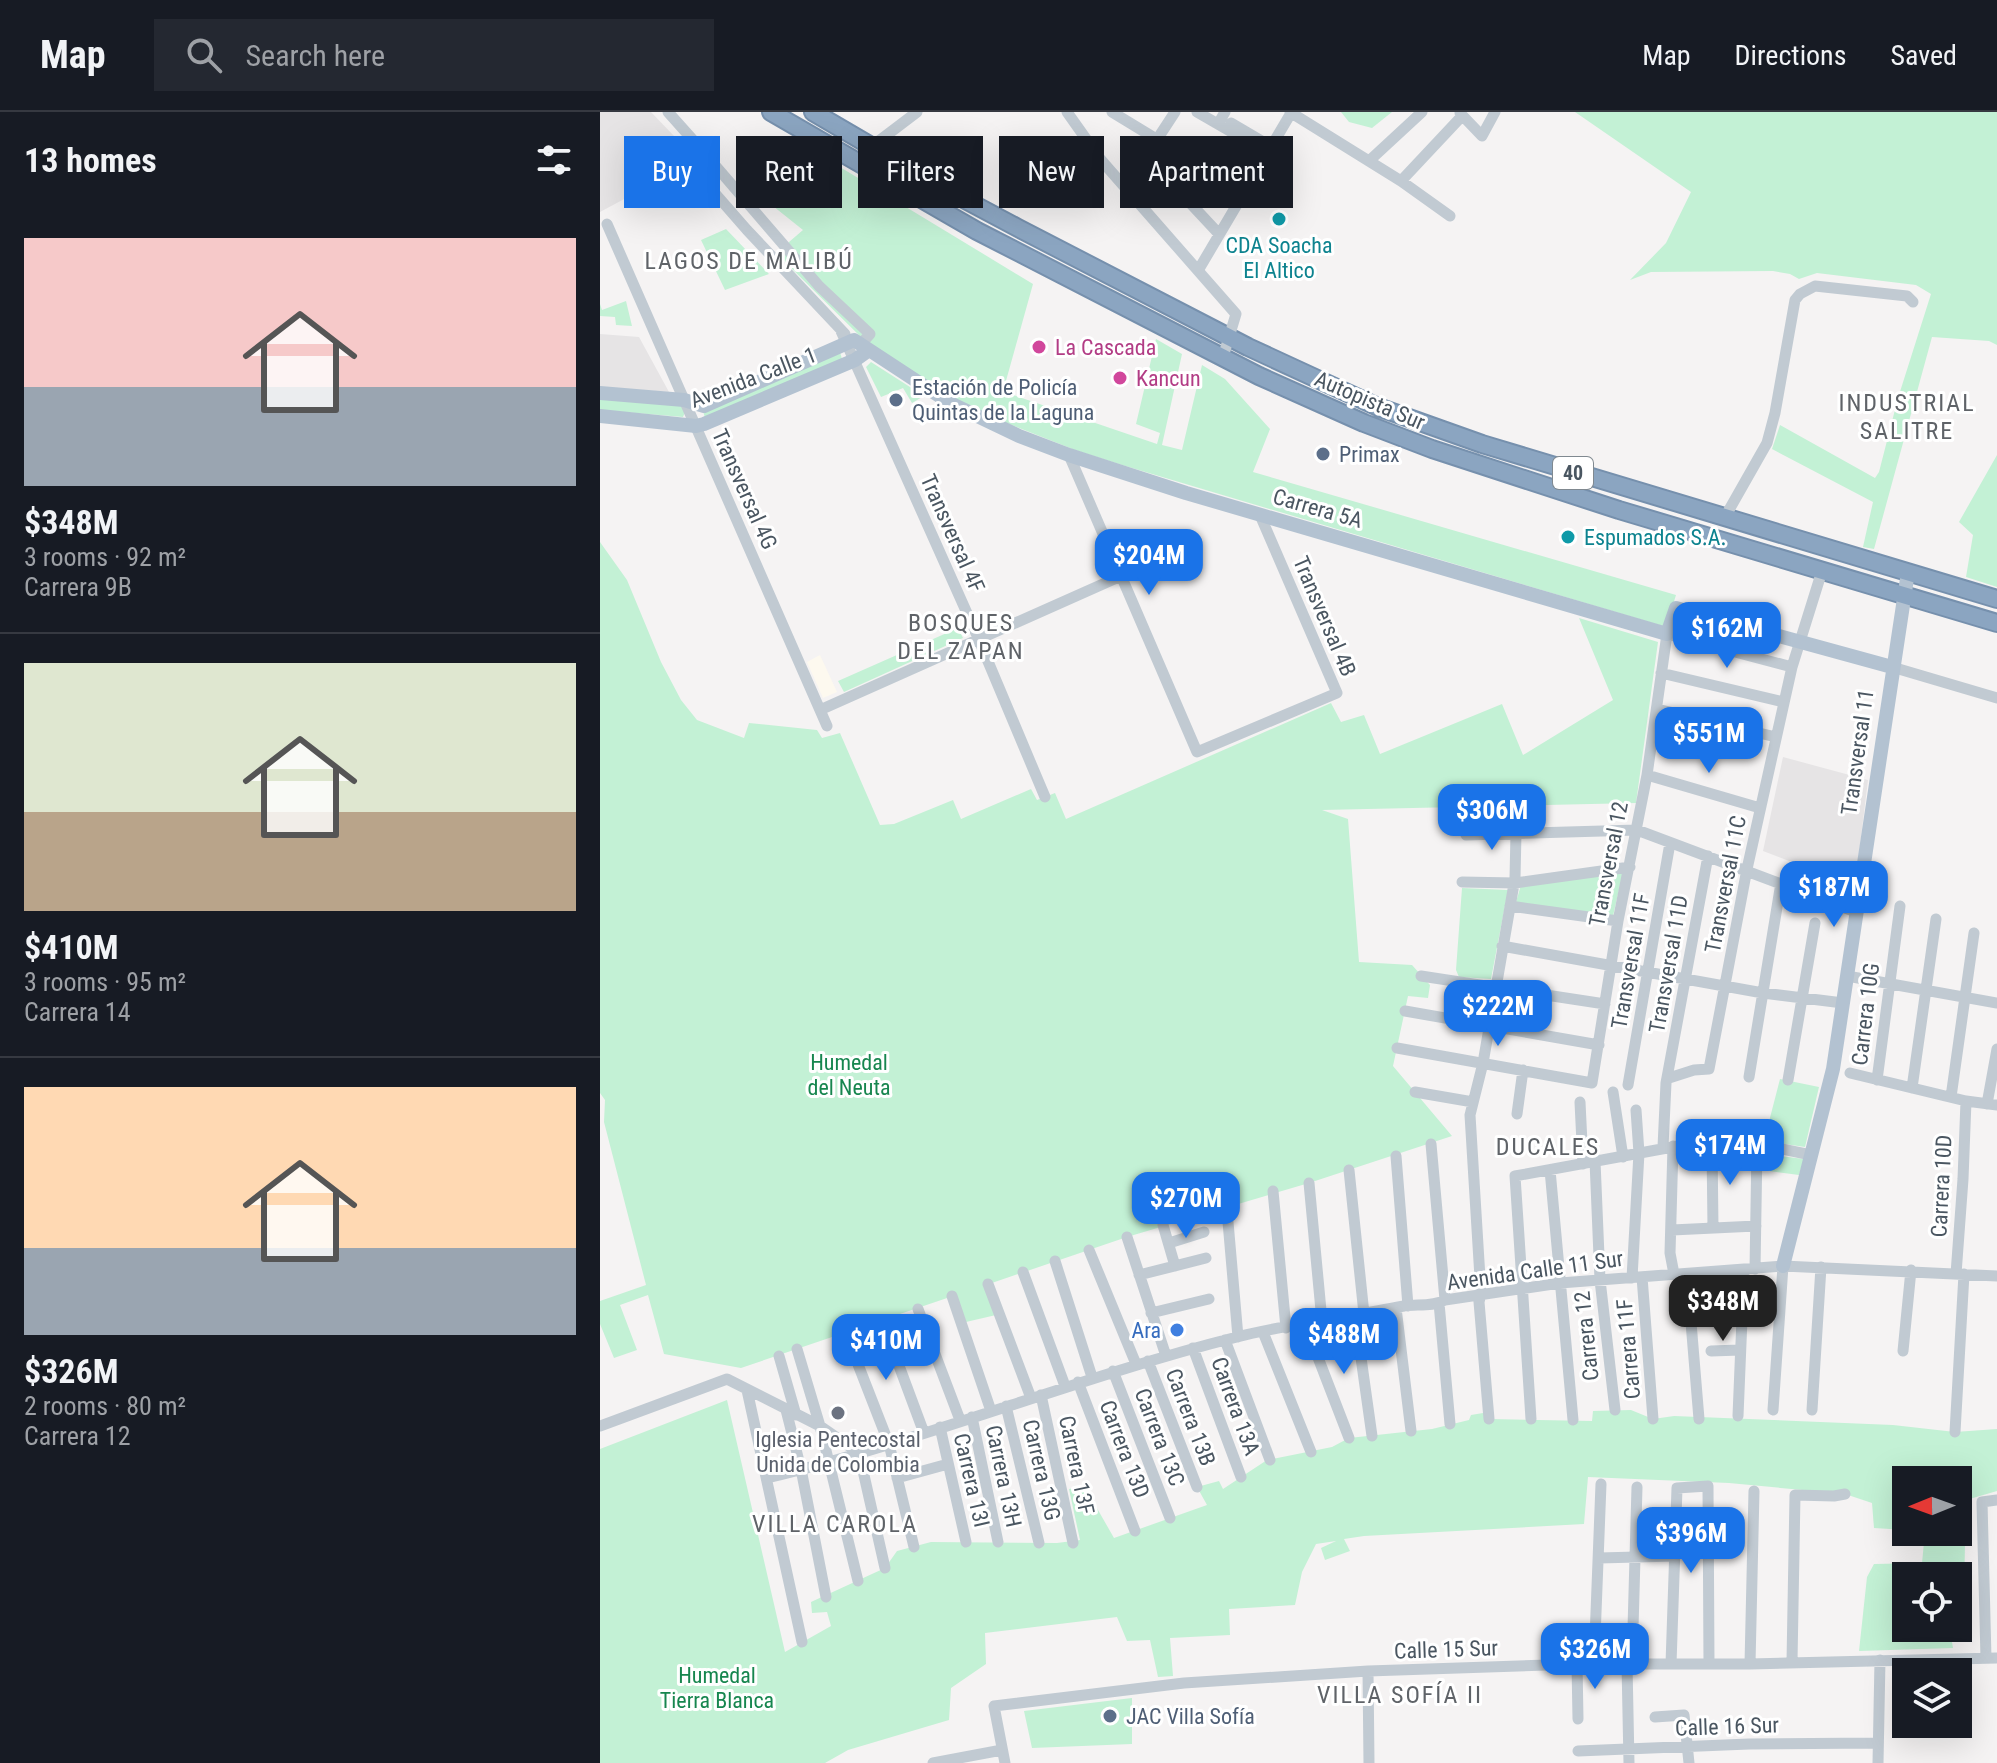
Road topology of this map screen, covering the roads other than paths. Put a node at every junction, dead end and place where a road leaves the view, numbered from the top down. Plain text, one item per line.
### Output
1 (668, 112) edge
2 (771, 112) edge
3 (917, 112) edge
4 (1067, 112) edge
5 (1112, 112) edge
6 (1175, 112) edge
7 (1197, 112) edge
8 (1291, 112) edge
9 (1317, 112) edge
10 (1422, 112) edge
11 (1495, 112) edge
12 (820, 113) edge
13 (1460, 114) edge
14 (1219, 116) edge
15 (1309, 124) junction
16 (689, 136) edge
17 (885, 136) edge
18 (1154, 136) edge
19 (1159, 136) edge
20 (1249, 136) edge
21 (1278, 136) edge
22 (858, 138) edge
23 (1369, 161) junction
24 (720, 171) edge
25 (1401, 181) junction
26 (720, 197) edge
27 (981, 208) edge
28 (1195, 208) edge
29 (1235, 208) edge
30 (1450, 216) dead end
31 (607, 224) dead end
32 (1219, 234) junction
33 (1199, 269) junction
34 (1913, 302) dead end
35 (1230, 337) junction
36 (854, 341) junction
37 (1223, 357) junction
38 (855, 360) junction
39 (600, 393) edge
40 (684, 400) junction
41 (600, 416) edge
42 (696, 426) junction
43 (1069, 455) junction
44 (1260, 515) junction
45 (1725, 517) junction
46 (1822, 571) junction
47 (1908, 572) junction
48 (1121, 576) junction
49 (1903, 594) junction
50 (1997, 599) edge
51 (1997, 623) edge
52 (1667, 634) junction
53 (979, 640) junction
54 (1800, 643) junction
55 (1792, 667) junction
56 (1892, 667) junction
57 (1661, 673) junction
58 (1997, 698) edge
59 (1784, 702) junction
60 (1657, 709) junction
61 (820, 710) junction
62 (827, 726) dead end
63 (1776, 737) junction
64 (1647, 775) junction
65 (1045, 797) dead end
66 (1760, 808) junction
67 (1637, 830) junction
68 (1516, 833) junction
69 (1466, 835) dead end
70 (1670, 843) junction
71 (1708, 856) junction
72 (1630, 867) junction
73 (1747, 869) junction
74 (1462, 882) dead end
75 (1515, 883) junction
76 (1781, 883) junction
77 (1510, 906) junction
78 (1900, 906) dead end
79 (1856, 912) junction
80 (1936, 919) dead end
81 (1618, 921) junction
82 (1815, 923) dead end
83 (1974, 933) dead end
84 (1502, 946) junction
85 (1611, 967) junction
86 (1648, 973) junction
87 (1421, 976) dead end
88 (1847, 976) junction
89 (1686, 978) junction
90 (1889, 985) junction
91 (1725, 986) junction
92 (1495, 987) junction
93 (1926, 991) junction
94 (1763, 993) junction
95 (1802, 998) junction
96 (1966, 999) junction
97 (1843, 1003) junction
98 (1997, 1003) edge
99 (1605, 1004) junction
100 (1405, 1011) dead end
101 (1490, 1025) junction
102 (1599, 1045) junction
103 (1397, 1048) dead end
104 (1997, 1049) edge
105 (1483, 1063) junction
106 (1523, 1070) junction
107 (1850, 1073) dead end
108 (1749, 1077) dead end
109 (1669, 1078) junction
110 (1788, 1080) dead end
111 (1877, 1080) junction
112 (1628, 1085) dead end
113 (1912, 1088) junction
114 (1415, 1092) dead end
115 (1613, 1092) dead end
116 (1951, 1097) junction
117 (1966, 1101) junction
118 (1473, 1102) junction
119 (1580, 1102) dead end
120 (1992, 1105) edge
121 (1636, 1110) dead end
122 (1517, 1114) dead end
123 (1431, 1144) dead end
124 (1712, 1146) junction
125 (1668, 1147) junction
126 (1757, 1147) junction
127 (1639, 1153) junction
128 (1811, 1155) junction
129 (1396, 1156) dead end
130 (1623, 1157) junction
131 (1589, 1162) junction
132 (1349, 1170) dead end
133 (1550, 1170) junction
134 (1309, 1183) dead end
135 (1273, 1191) dead end
136 (1228, 1222) dead end
137 (1163, 1225) dead end
138 (1756, 1226) junction
139 (1713, 1228) junction
140 (1672, 1230) junction
141 (1204, 1232) dead end
142 (1127, 1237) dead end
143 (1169, 1243) junction
144 (1089, 1250) dead end
145 (1206, 1258) dead end
146 (1055, 1261) dead end
147 (1175, 1266) junction
148 (1783, 1266) junction
149 (1821, 1267) junction
150 (1749, 1270) junction
151 (1911, 1270) junction
152 (1023, 1272) dead end
153 (1680, 1274) junction
154 (1960, 1274) junction
155 (1139, 1275) junction
156 (1997, 1276) edge
157 (1637, 1277) junction
158 (1600, 1280) junction
159 (1560, 1283) junction
160 (988, 1284) dead end
161 (1521, 1289) junction
162 (1481, 1294) junction
163 (952, 1296) dead end
164 (1209, 1299) dead end
165 (1442, 1302) junction
166 (1402, 1307) junction
167 (918, 1309) dead end
168 (1742, 1310) junction
169 (1708, 1312) dead end
170 (1151, 1313) junction
171 (1359, 1314) junction
172 (882, 1320) dead end
173 (1322, 1321) junction
174 (1308, 1324) junction
175 (1286, 1328) junction
176 (845, 1331) dead end
177 (1263, 1332) junction
178 (1238, 1337) junction
179 (1225, 1340) junction
180 (1193, 1348) junction
181 (797, 1349) dead end
182 (1740, 1350) junction
183 (1711, 1351) dead end
184 (1903, 1351) dead end
185 (779, 1356) dead end
186 (1166, 1356) junction
187 (1148, 1361) junction
188 (1136, 1364) junction
189 (1113, 1371) junction
190 (1092, 1377) junction
191 (1078, 1382) junction
192 (1065, 1386) junction
193 (747, 1390) junction
194 (1036, 1396) junction
195 (1006, 1406) junction
196 (1615, 1410) dead end
197 (1773, 1410) dead end
198 (1812, 1410) dead end
199 (991, 1411) junction
200 (791, 1413) junction
201 (1738, 1416) dead end
202 (966, 1418) junction
203 (1489, 1419) dead end
204 (1531, 1419) dead end
205 (1653, 1419) dead end
206 (1699, 1419) dead end
207 (1573, 1420) dead end
208 (1450, 1424) dead end
209 (600, 1426) edge
210 (820, 1426) junction
211 (940, 1427) junction
212 (1411, 1431) dead end
213 (1955, 1432) dead end
214 (924, 1433) junction
215 (1372, 1436) dead end
216 (1349, 1438) dead end
217 (889, 1444) junction
218 (1311, 1452) dead end
219 (859, 1453) junction
220 (1270, 1460) dead end
221 (829, 1462) junction
222 (948, 1464) junction
223 (801, 1469) junction
224 (1241, 1477) dead end
225 (767, 1478) junction
226 (897, 1478) junction
227 (1601, 1484) dead end
228 (1197, 1487) dead end
229 (1637, 1487) dead end
230 (1754, 1491) dead end
231 (1845, 1494) dead end
232 (1997, 1500) edge
233 (1170, 1518) dead end
234 (1135, 1531) dead end
235 (966, 1542) dead end
236 (998, 1542) dead end
237 (1039, 1543) dead end
238 (1073, 1543) dead end
239 (914, 1547) dead end
240 (1675, 1556) junction
241 (1635, 1557) junction
242 (1599, 1558) junction
243 (885, 1568) dead end
244 (858, 1581) dead end
245 (826, 1597) dead end
246 (802, 1642) dead end
247 (1992, 1658) edge
248 (1880, 1660) junction
249 (1792, 1662) junction
250 (1577, 1664) junction
251 (1594, 1664) junction
252 (1630, 1664) junction
253 (1671, 1664) junction
254 (1709, 1664) junction
255 (1750, 1664) junction
256 (1368, 1671) junction
257 (1655, 1717) dead end
258 (1578, 1719) dead end
259 (1878, 1743) junction
260 (1688, 1746) junction
261 (1629, 1749) junction
262 (1002, 1750) junction
263 (1578, 1751) dead end
264 (933, 1763) edge
265 (1005, 1763) edge
266 (1369, 1763) edge
267 (1629, 1763) edge
268 (1689, 1763) edge
269 (1878, 1763) edge

1 - 16 street
2 - 37 highway, Autopista Sur / 40
3 - 17 street
4 - 33 street
5 - 18 street
6 - 19 street
7 - 14 street
8 - 15 street
8 - 21 street
9 - 15 street
10 - 23 street
11 - 13 street
12 - 22 highway, Autopista Sur / 40
13 - 25 street
14 - 20 street
15 - 23 street
23 - 25 street
24 - 36 street
25 - 30 street
26 - 36 street
27 - 35 highway, Autopista Sur / 40
28 - 32 street
29 - 32 street
31 - 40 street, Transversal 4G
32 - 33 street
33 - 35 street
34 - 45 street
35 - 37 street
35 - 45 highway, Autopista Sur / 40
36 - 38 main road, Avenida Calle 1
36 - 40 main road, Avenida Calle 1
36 - 43 main road, Carrera 5A
37 - 46 highway, Autopista Sur / 40
38 - 42 main road, Avenida Calle 1
38 - 53 street, Transversal 4F
39 - 40 main road, Avenida Calle 1
40 - 42 street, Transversal 4G
41 - 42 main road, Avenida Calle 1
42 - 61 street, Transversal 4G
43 - 44 main road, Carrera 5A
43 - 48 street, Transversal 4B
44 - 48 street, Transversal 4B
44 - 52 main road, Carrera 5A
45 - 47 highway, Autopista Sur / 40
46 - 49 highway, Autopista Sur / 40
46 - 54 street, Transversal 11C
47 - 49 main road, Transversal 11
47 - 50 highway, Autopista Sur / 40
48 - 53 street
49 - 51 highway, Autopista Sur / 40
49 - 56 main road, Transversal 11
52 - 54 main road, Transversal 12
52 - 55 street, Carrera 5A
52 - 57 street, Transversal 12
53 - 61 street
53 - 65 street, Transversal 4F
54 - 55 street, Transversal 11C
54 - 56 main road
55 - 59 street, Transversal 11C
56 - 58 street
56 - 79 main road, Transversal 11
57 - 59 street
57 - 60 street, Transversal 12
59 - 63 street, Transversal 11C
60 - 63 street
60 - 64 street, Transversal 12
61 - 62 street, Transversal 4G
63 - 66 street, Transversal 11C
64 - 66 street
64 - 67 street, Transversal 12
66 - 73 street, Transversal 11C
67 - 68 street
67 - 70 street
67 - 72 street, Transversal 12
68 - 69 street
68 - 75 street
70 - 71 street
70 - 86 street, Transversal 11F
71 - 73 street
71 - 89 street, Transversal 11D
72 - 75 street
72 - 81 street, Transversal 12
73 - 76 street
73 - 91 street, Transversal 11C
74 - 75 street
75 - 77 street
76 - 79 street
76 - 94 street
77 - 81 street
77 - 84 street
78 - 90 street, Carrera 10G
79 - 88 main road, Transversal 11
80 - 93 street
81 - 85 street, Transversal 12
82 - 95 street
83 - 96 street
84 - 85 street
84 - 92 street
85 - 86 street
85 - 99 street, Transversal 12
86 - 89 street
86 - 112 street, Transversal 11F
87 - 92 street
88 - 90 street
88 - 97 main road, Transversal 11
89 - 91 street
89 - 109 street, Transversal 11D
90 - 93 street
90 - 111 street, Carrera 10G
91 - 94 street
91 - 109 street, Transversal 11C
92 - 99 street
92 - 101 street
93 - 96 street
93 - 113 street
94 - 95 street
94 - 108 street
95 - 97 street
95 - 110 street
96 - 98 street
96 - 116 street
97 - 128 main road, Transversal 11
99 - 102 street, Transversal 12
100 - 101 street
101 - 102 street
101 - 105 street
102 - 106 street, Transversal 12
103 - 105 street
104 - 120 street
105 - 106 street
105 - 118 street
106 - 122 street
107 - 111 street
109 - 125 street, Transversal 11D
111 - 113 street
113 - 116 street
114 - 118 street
115 - 130 street
116 - 117 street
117 - 120 street
117 - 154 street, Carrera 10D
118 - 162 street
119 - 131 street, Carrera 12
121 - 127 street, Carrera 11F
123 - 165 street
124 - 125 street
124 - 126 street
124 - 139 street
125 - 127 street
125 - 140 street, Transversal 11D
126 - 128 street
126 - 138 street
127 - 130 street
127 - 157 street, Carrera 11F
128 - 148 main road, Transversal 11
129 - 166 street
130 - 131 street
131 - 133 street
131 - 158 street, Carrera 12
132 - 171 street
133 - 159 street
133 - 161 street
134 - 173 street
135 - 175 street
136 - 178 street
137 - 143 street
138 - 139 street
138 - 150 street
139 - 140 street
140 - 153 street, Transversal 11D
141 - 143 street
142 - 155 street
143 - 147 street
144 - 188 street, Carrera 13B
145 - 147 street
146 - 190 street
147 - 155 street
148 - 149 street, Avenida Calle 11 Sur
148 - 150 street, Avenida Calle 11 Sur
148 - 197 street
149 - 151 street, Avenida Calle 11 Sur
149 - 198 street
150 - 153 street, Avenida Calle 11 Sur
150 - 168 street
151 - 154 street, Avenida Calle 11 Sur
151 - 184 street
152 - 192 street
153 - 157 street, Avenida Calle 11 Sur
153 - 206 street, Transversal 11D
154 - 156 street, Avenida Calle 11 Sur
154 - 213 street, Carrera 10D
155 - 170 street
157 - 158 street, Avenida Calle 11 Sur
157 - 205 street, Carrera 11F
158 - 159 street, Avenida Calle 11 Sur
158 - 196 street, Carrera 12
159 - 161 street, Avenida Calle 11 Sur
159 - 207 street
160 - 194 street, Carrera 13F
161 - 162 street, Avenida Calle 11 Sur
161 - 204 street
162 - 165 street, Avenida Calle 11 Sur
162 - 203 street
163 - 199 street, Carrera 13G
164 - 170 street
165 - 166 street, Avenida Calle 11 Sur
165 - 208 street
166 - 171 street, Avenida Calle 11 Sur
166 - 212 street
167 - 202 street, Carrera 13H
168 - 169 street
168 - 182 street
170 - 186 street
171 - 173 street, Avenida Calle 11 Sur
171 - 215 street
172 - 214 street
173 - 174 street, Avenida Calle 11 Sur
174 - 175 street, Avenida Calle 11 Sur
174 - 216 street
175 - 177 street, Avenida Calle 11 Sur
176 - 217 street
177 - 178 street, Avenida Calle 11 Sur
177 - 218 street
178 - 179 street, Avenida Calle 11 Sur
179 - 180 street, Avenida Calle 11 Sur
179 - 220 street
180 - 186 street, Avenida Calle 11 Sur
180 - 224 street, Carrera 13A
181 - 210 street
182 - 183 street
182 - 201 street
185 - 200 street
186 - 187 street, Avenida Calle 11 Sur
187 - 188 street, Avenida Calle 11 Sur
187 - 228 street, Carrera 13B
188 - 189 street, Avenida Calle 11 Sur
189 - 190 street, Avenida Calle 11 Sur
189 - 233 street, Carrera 13C
190 - 191 street, Avenida Calle 11 Sur
191 - 192 street, Avenida Calle 11 Sur
191 - 234 street, Carrera 13D
192 - 194 street, Avenida Calle 11 Sur
193 - 200 street
193 - 209 street
193 - 225 street
194 - 195 street, Avenida Calle 11 Sur
194 - 238 street, Carrera 13F
195 - 199 street, Avenida Calle 11 Sur
195 - 237 street, Carrera 13G
199 - 202 street, Avenida Calle 11 Sur
200 - 210 street
200 - 223 street
202 - 211 street, Avenida Calle 11 Sur
202 - 236 street, Carrera 13H
210 - 219 street
210 - 221 street
211 - 214 street, Avenida Calle 11 Sur
211 - 222 street, Carrera 13I
214 - 217 street, Avenida Calle 11 Sur
217 - 219 street, Avenida Calle 11 Sur
217 - 226 street
219 - 221 street, Avenida Calle 11 Sur
219 - 243 street
221 - 223 street, Avenida Calle 11 Sur
221 - 244 street
222 - 226 street
222 - 235 street, Carrera 13I
223 - 225 street, Avenida Calle 11 Sur
223 - 245 street
225 - 246 street
226 - 239 street
227 - 242 street
229 - 241 street
230 - 255 street
231 - 249 street
232 - 247 street
240 - 241 street
240 - 253 street
240 - 254 street
241 - 242 street
241 - 252 street
242 - 251 street
247 - 248 street, Calle 15 Sur
248 - 249 street, Calle 15 Sur
248 - 259 street
249 - 255 street, Calle 15 Sur
250 - 251 street, Calle 15 Sur
250 - 256 street, Calle 15 Sur
250 - 258 street
251 - 252 street, Calle 15 Sur
252 - 253 street, Calle 15 Sur
252 - 261 street
253 - 254 street, Calle 15 Sur
254 - 255 street, Calle 15 Sur
256 - 262 street, Calle 15 Sur
256 - 266 street
257 - 260 street
259 - 260 street, Calle 16 Sur
259 - 269 street
260 - 261 street, Calle 16 Sur
260 - 268 street
261 - 263 street, Calle 16 Sur
261 - 267 street
262 - 264 street
262 - 265 street

